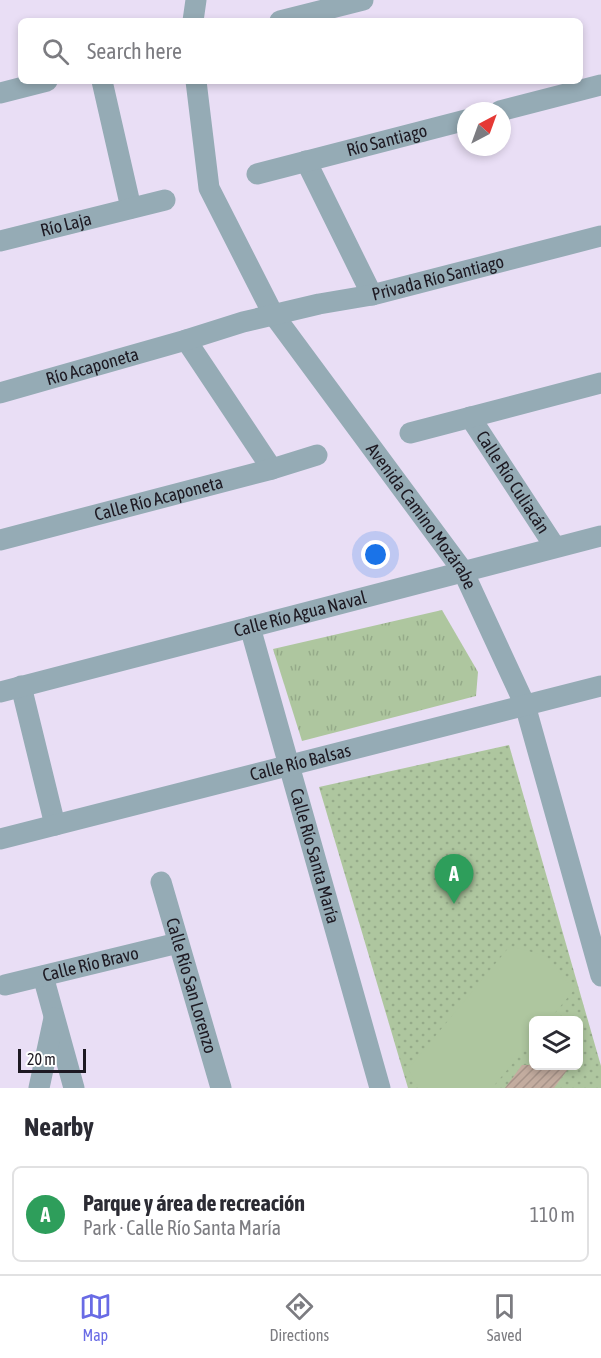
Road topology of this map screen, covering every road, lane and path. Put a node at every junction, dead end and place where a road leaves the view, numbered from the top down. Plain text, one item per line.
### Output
1 (196, 0) edge
2 (284, 0) edge
3 (363, 0) edge
4 (193, 18) edge
5 (282, 18) edge
6 (294, 18) edge
7 (35, 84) edge
8 (103, 84) edge
9 (196, 84) edge
10 (601, 85) edge
11 (0, 93) edge
12 (511, 108) edge
13 (457, 122) edge
14 (306, 161) junction
15 (257, 174) dead end
16 (165, 200) dead end
17 (131, 208) junction
18 (601, 236) edge
19 (0, 241) edge
20 (372, 295) junction
21 (273, 314) junction
22 (186, 340) junction
23 (601, 383) edge
24 (0, 393) edge
25 (470, 417) junction
26 (410, 433) dead end
27 (317, 455) dead end
28 (272, 469) junction
29 (601, 536) edge
30 (1, 537) edge
31 (555, 548) junction
32 (463, 571) junction
33 (250, 627) junction
34 (21, 686) junction
35 (601, 686) edge
36 (0, 692) edge
37 (525, 705) junction
38 (289, 765) junction
39 (55, 825) junction
40 (0, 839) edge
41 (161, 882) dead end
42 (178, 943) junction
43 (43, 976) junction
44 (601, 976) edge
45 (5, 986) dead end
46 (54, 1015) junction
47 (39, 1088) edge
48 (74, 1088) edge
49 (221, 1088) edge
50 (380, 1088) edge

1 - 4 street
2 - 5 street
3 - 6 street
7 - 11 street
8 - 17 street
9 - 21 street, Avenida Camino Mozárabe
10 - 12 street
13 - 14 street, Río Santiago
14 - 15 street, Río Santiago
14 - 20 street
16 - 17 street, Río Laja
17 - 19 street, Río Laja
18 - 20 street, Privada Río Santiago
20 - 21 street, Privada Río Santiago
21 - 22 street, Río Acaponeta
21 - 32 street, Avenida Camino Mozárabe
22 - 24 street, Río Acaponeta
22 - 28 street
23 - 25 street
25 - 26 street
25 - 31 street, Calle Río Culiacán
27 - 28 street, Calle Río Acaponeta
28 - 30 street, Calle Río Acaponeta
29 - 31 street, Calle Río Agua Naval
31 - 32 street, Calle Río Agua Naval
32 - 33 street, Calle Río Agua Naval
32 - 37 street, Avenida Camino Mozárabe
33 - 34 street, Calle Río Agua Naval
33 - 38 street, Calle Río Santa María
34 - 36 street, Calle Río Agua Naval
34 - 39 street
35 - 37 street, Calle Río Balsas
37 - 38 street, Calle Río Balsas
37 - 44 street, Avenida Camino Mozárabe
38 - 39 street, Calle Río Balsas
38 - 50 street, Calle Río Santa María
39 - 40 street, Calle Río Balsas
41 - 42 street, Calle Río San Lorenzo
42 - 43 street, Calle Río Bravo
42 - 49 street, Calle Río San Lorenzo
43 - 45 street, Calle Río Bravo
43 - 46 street
46 - 47 street
46 - 48 street

